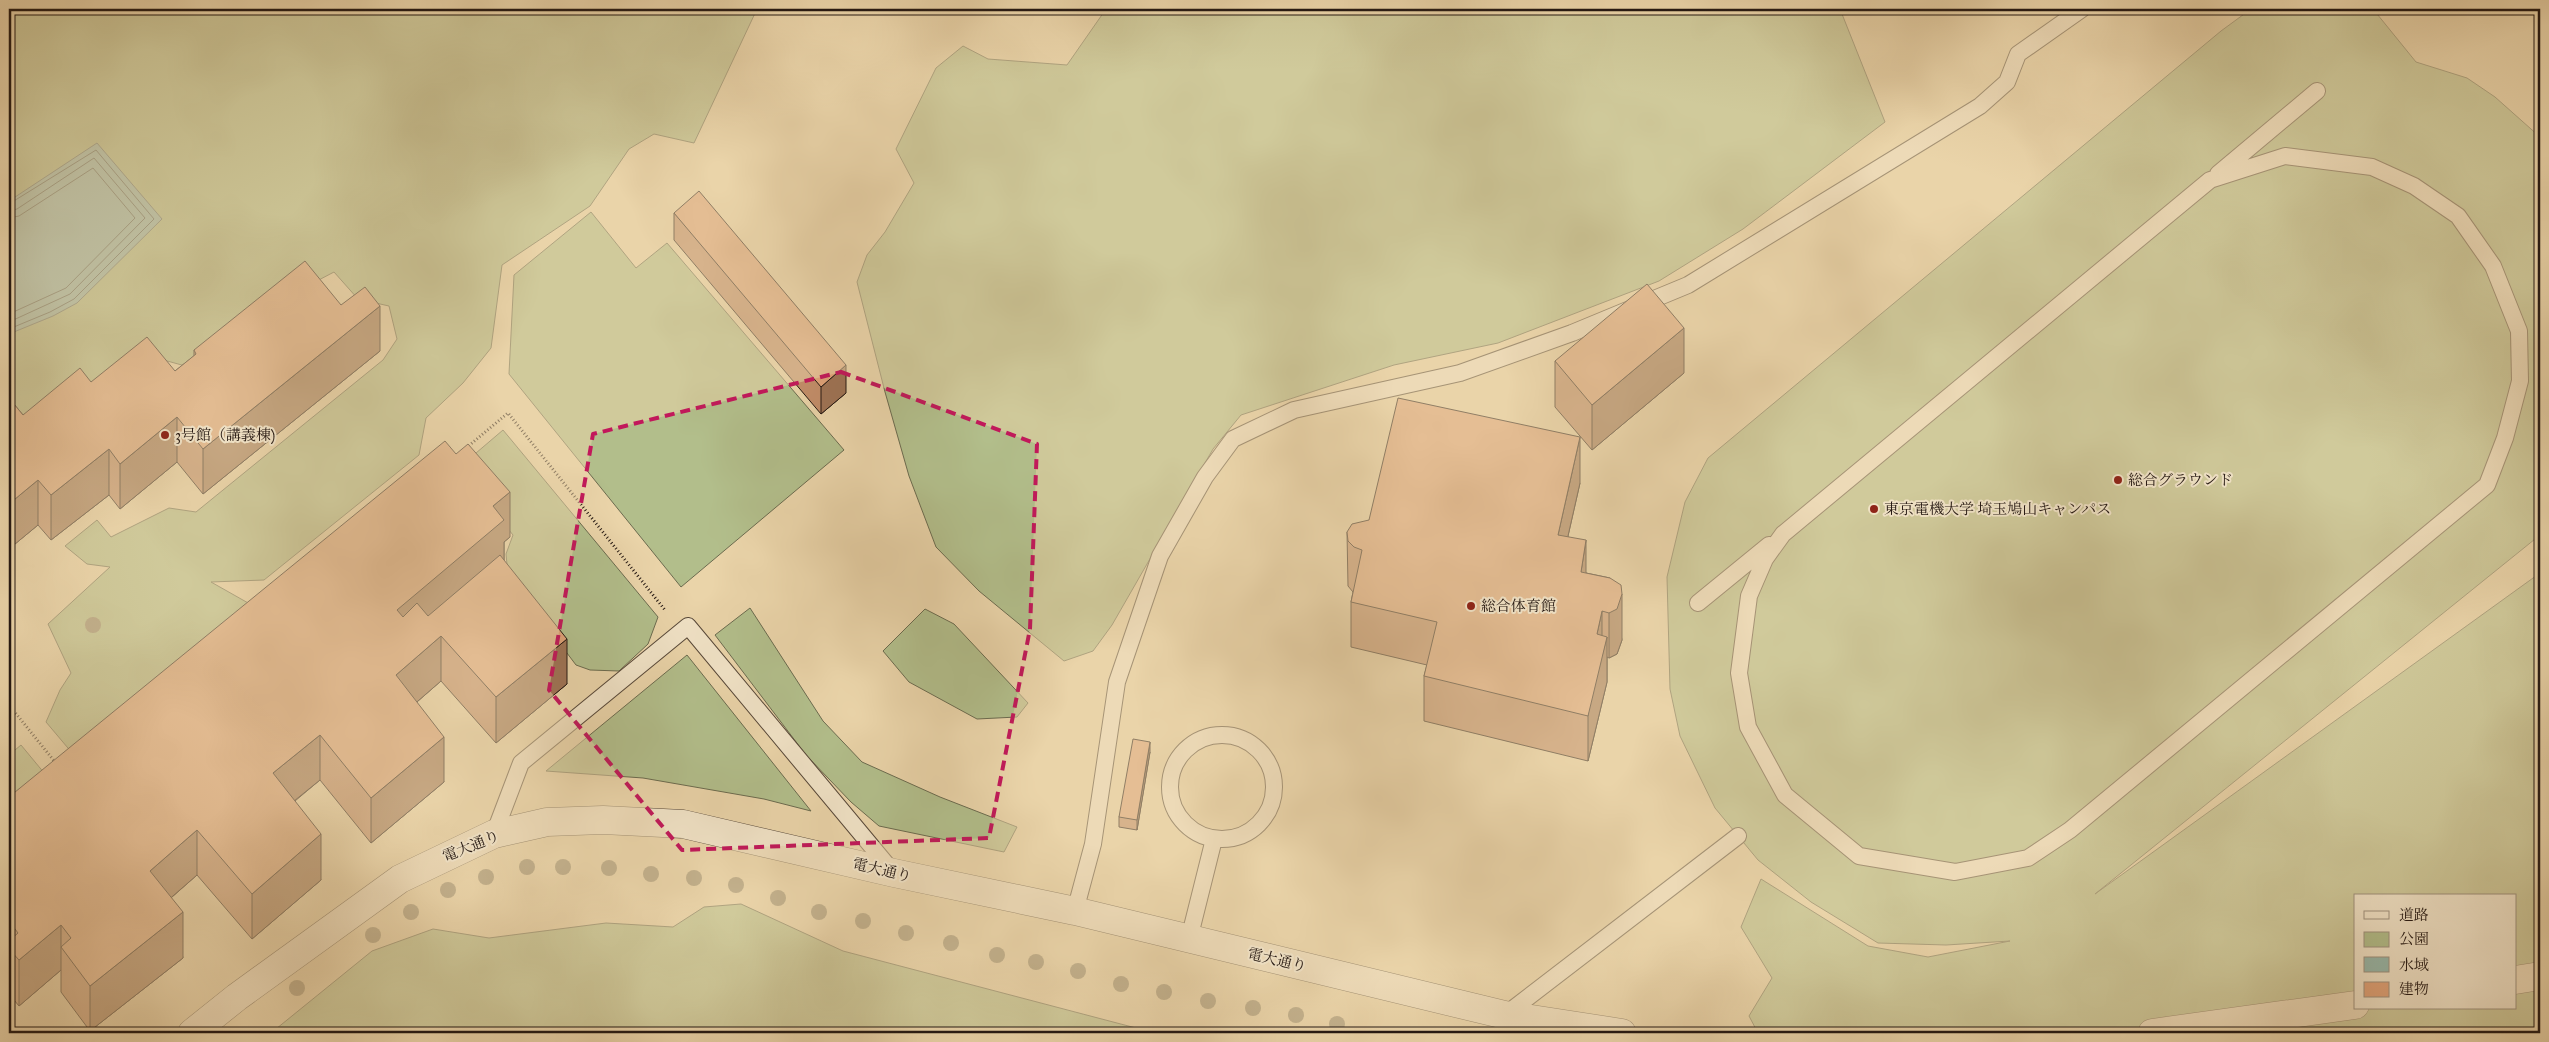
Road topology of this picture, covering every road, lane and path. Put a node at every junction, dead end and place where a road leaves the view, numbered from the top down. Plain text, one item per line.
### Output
1 (2082, 9) edge
2 (2317, 91) dead end
3 (2210, 180) junction
4 (464, 450) edge
5 (1782, 534) junction
6 (1698, 603) dead end
7 (665, 611) dead end
8 (9, 705) edge
9 (58, 765) edge
10 (494, 834) junction
11 (1738, 836) dead end
12 (1214, 839) junction
13 (894, 873) junction
14 (1075, 911) junction
15 (1189, 939) junction
16 (2540, 976) edge
17 (2516, 980) edge
18 (2354, 1005) edge
19 (1505, 1015) junction
20 (192, 1033) edge
21 (1622, 1033) edge
22 (2152, 1033) edge

1 - 14 lane
2 - 3 lane
3 - 5 lane
3 - 5 lane
4 - 7 path
5 - 6 lane
8 - 9 path
10 - 13 street, 電大通り
10 - 13 lane
10 - 20 street, 電大通り
11 - 19 lane
12 - 12 lane
12 - 15 lane
13 - 14 street, 電大通り
14 - 15 street, 電大通り
15 - 19 street, 電大通り
16 - 17 street
18 - 22 street
19 - 21 street, 電大通り

